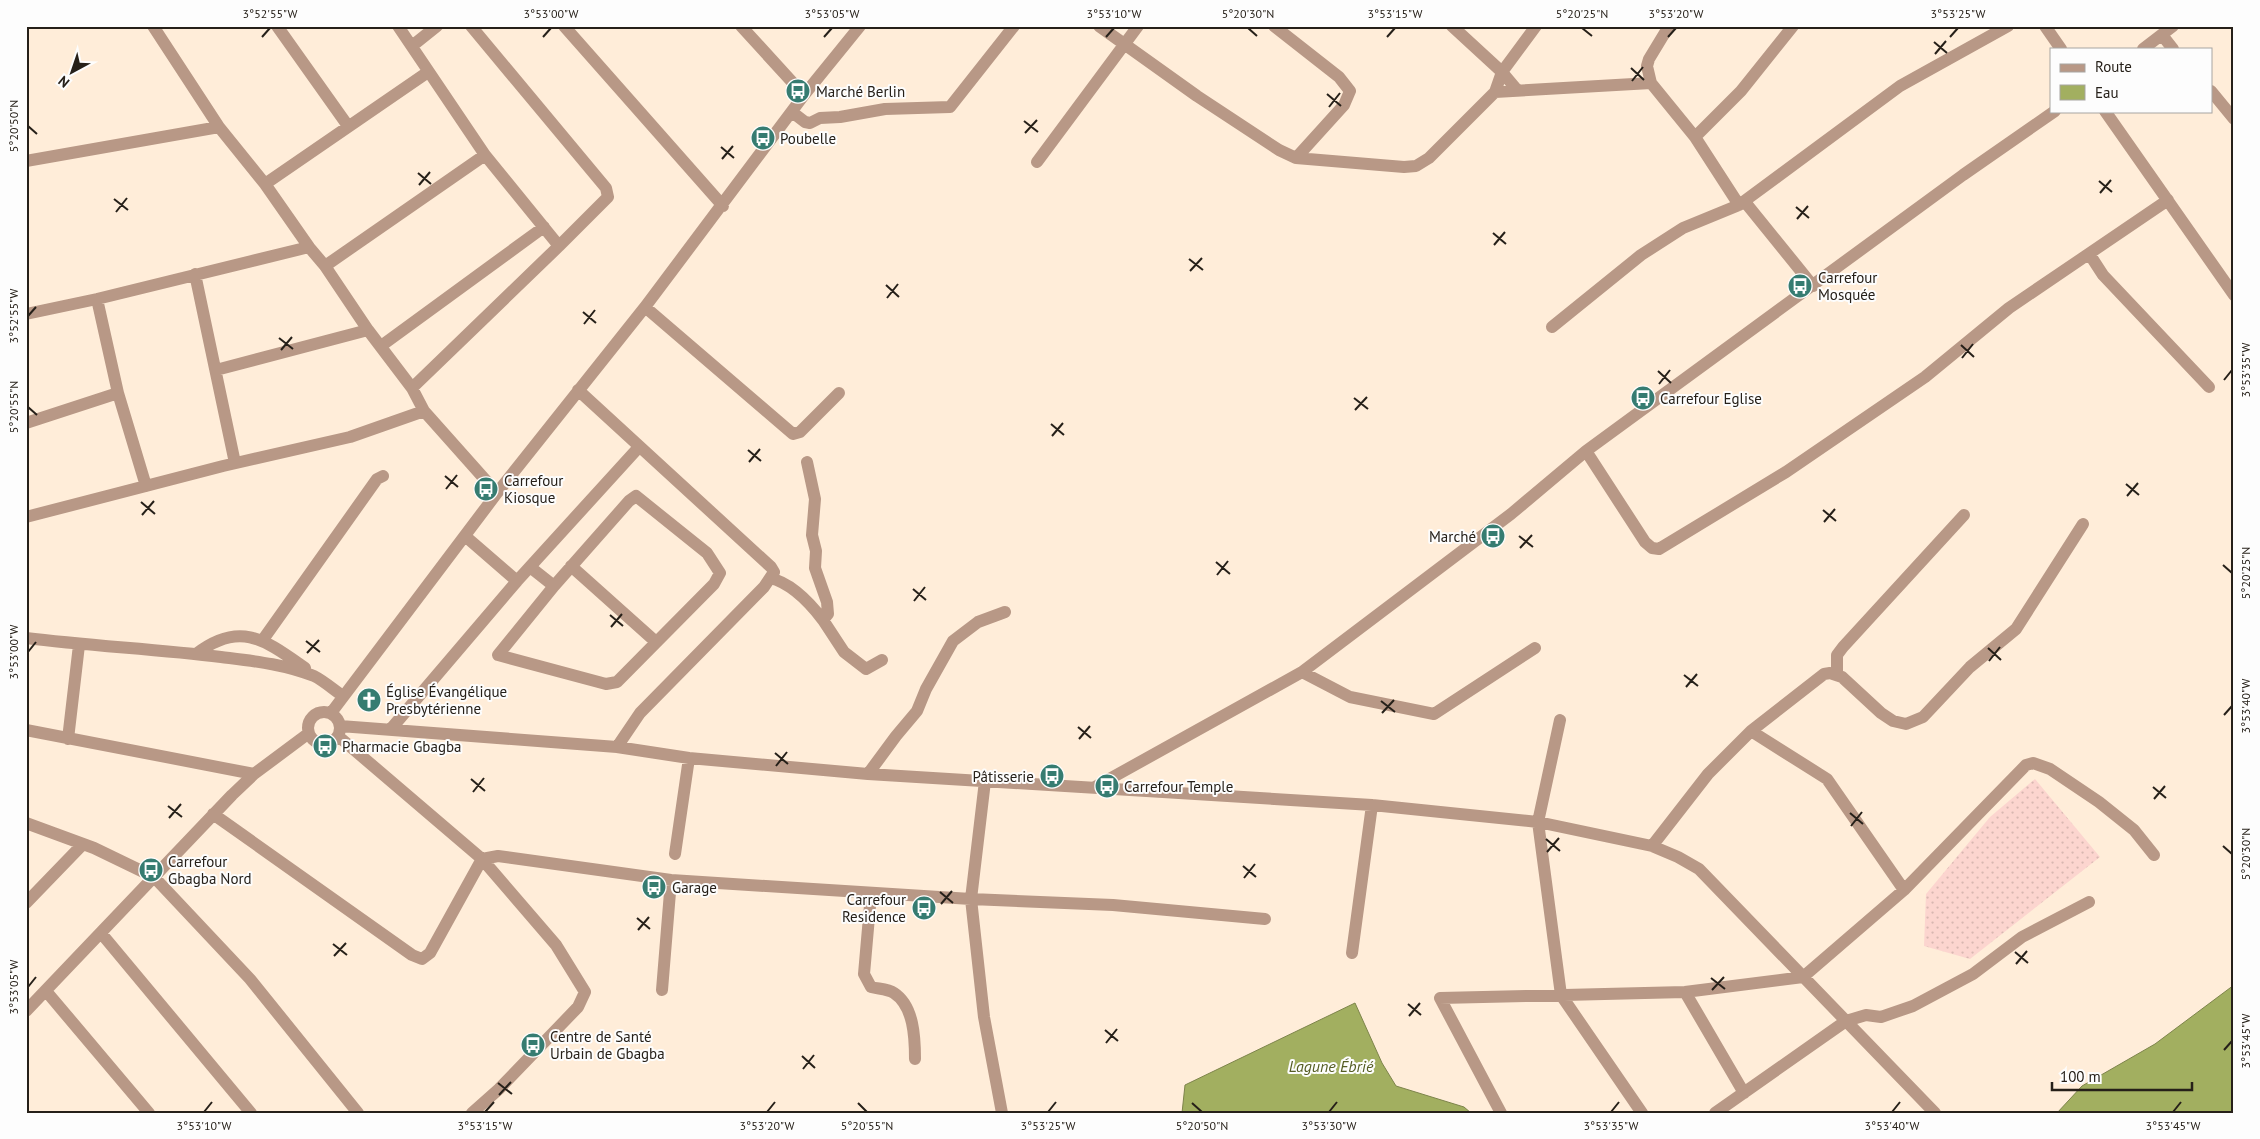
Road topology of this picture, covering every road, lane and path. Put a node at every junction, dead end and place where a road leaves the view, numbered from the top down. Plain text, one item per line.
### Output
1 (278, 26) edge
2 (398, 26) edge
3 (438, 26) edge
4 (471, 26) edge
5 (564, 26) edge
6 (741, 26) edge
7 (860, 26) edge
8 (1014, 26) edge
9 (1099, 26) edge
10 (1138, 26) edge
11 (1274, 26) edge
12 (1452, 26) edge
13 (1536, 26) edge
14 (1669, 26) edge
15 (1793, 26) edge
16 (2008, 26) edge
17 (2045, 26) edge
18 (2173, 26) edge
19 (159, 28) edge
20 (2162, 35) junction
21 (1124, 44) junction
22 (412, 46) junction
23 (2060, 48) edge
24 (2144, 48) edge
25 (2172, 48) edge
26 (428, 72) junction
27 (1502, 72) junction
28 (1651, 83) junction
29 (1518, 91) junction
30 (1495, 92) junction
31 (2212, 92) edge
32 (804, 95) junction
33 (792, 112) junction
34 (2055, 112) edge
35 (2106, 112) edge
36 (2234, 119) edge
37 (348, 126) junction
38 (219, 127) junction
39 (1695, 137) junction
40 (485, 155) junction
41 (1296, 158) junction
42 (26, 161) edge
43 (1037, 162) dead end
44 (265, 184) junction
45 (2168, 200) junction
46 (1742, 203) junction
47 (723, 206) junction
48 (544, 226) junction
49 (559, 246) junction
50 (309, 247) junction
51 (2090, 254) junction
52 (325, 266) junction
53 (195, 274) junction
54 (1813, 286) junction
55 (2234, 295) edge
56 (97, 299) junction
57 (645, 306) junction
58 (26, 314) edge
59 (1552, 327) dead end
60 (368, 330) junction
61 (381, 346) junction
62 (216, 370) junction
63 (2210, 387) dead end
64 (412, 388) junction
65 (578, 390) junction
66 (118, 393) junction
67 (839, 393) dead end
68 (424, 411) junction
69 (26, 422) edge
70 (639, 447) junction
71 (1586, 450) junction
72 (808, 462) dead end
73 (235, 463) junction
74 (383, 476) dead end
75 (146, 486) junction
76 (497, 493) junction
77 (1964, 515) dead end
78 (26, 517) edge
79 (2083, 524) dead end
80 (465, 536) junction
81 (571, 566) junction
82 (530, 567) junction
83 (770, 578) junction
84 (517, 582) junction
85 (554, 586) junction
86 (1004, 612) dead end
87 (823, 620) junction
88 (26, 638) edge
89 (262, 641) junction
90 (656, 642) junction
91 (79, 645) junction
92 (1535, 648) dead end
93 (196, 654) junction
94 (882, 660) dead end
95 (1302, 672) junction
96 (1837, 674) junction
97 (317, 677) junction
98 (343, 696) junction
99 (331, 713) junction
100 (1560, 720) dead end
101 (26, 730) edge
102 (390, 730) junction
103 (339, 731) junction
104 (1752, 731) junction
105 (309, 733) junction
106 (68, 739) junction
107 (617, 747) junction
108 (690, 758) junction
109 (254, 774) junction
110 (868, 774) junction
111 (985, 781) junction
112 (1095, 787) junction
113 (1372, 805) junction
114 (213, 814) junction
115 (1538, 822) junction
116 (26, 823) edge
117 (83, 844) junction
118 (1652, 846) junction
119 (675, 854) dead end
120 (2154, 855) dead end
121 (482, 859) junction
122 (154, 877) junction
123 (671, 880) junction
124 (1904, 890) junction
125 (871, 894) junction
126 (971, 899) junction
127 (2089, 902) dead end
128 (26, 903) edge
129 (1266, 919) dead end
130 (101, 933) junction
131 (1352, 953) dead end
132 (1802, 976) junction
133 (662, 990) dead end
134 (46, 991) junction
135 (1685, 992) junction
136 (1561, 995) junction
137 (26, 1011) edge
138 (1846, 1021) junction
139 (915, 1058) dead end
140 (1744, 1093) junction
141 (149, 1113) edge
142 (251, 1113) edge
143 (358, 1113) edge
144 (472, 1113) edge
145 (1002, 1113) edge
146 (1501, 1113) edge
147 (1642, 1113) edge
148 (1715, 1113) edge
149 (1935, 1113) edge

1 - 37 street
2 - 22 street
3 - 22 street
4 - 49 street
5 - 47 street
6 - 32 street
7 - 32 street
8 - 33 street
9 - 21 street
10 - 21 street
11 - 41 street
12 - 27 street
13 - 27 street
14 - 28 street
15 - 39 street
16 - 46 street
17 - 23 street
18 - 20 street
19 - 38 street
20 - 24 street
20 - 25 street
21 - 41 street
21 - 43 street
22 - 26 street
26 - 37 street
26 - 40 street
27 - 29 street
27 - 30 street
28 - 29 street
28 - 39 street
29 - 30 street
30 - 41 street
31 - 36 street
32 - 33 street
33 - 47 street
34 - 54 street
35 - 45 street
37 - 44 street
38 - 42 street
38 - 44 street
39 - 46 street
40 - 48 street
40 - 52 street
44 - 50 street
45 - 51 street
45 - 55 street
46 - 54 street
46 - 59 street
47 - 57 street
48 - 49 street
48 - 61 street
49 - 64 street
50 - 52 street
50 - 53 street
51 - 63 street
51 - 71 street
52 - 60 street
53 - 56 street
53 - 62 street
54 - 71 street
56 - 58 street
56 - 66 street
57 - 65 street
57 - 67 street
60 - 61 street
60 - 62 street
61 - 64 street
62 - 73 street
64 - 68 street
65 - 70 street
65 - 76 street
66 - 69 street
66 - 75 street
68 - 73 street
68 - 76 street
70 - 82 street
70 - 83 street
71 - 95 street
72 - 87 street
73 - 75 street
74 - 89 street
75 - 78 street
76 - 80 street
77 - 96 street
79 - 96 street
80 - 84 street
80 - 98 street
81 - 85 street
81 - 90 street
81 - 90 street
82 - 84 street
82 - 85 street
83 - 87 street
83 - 107 street
84 - 102 street
85 - 90 street
86 - 110 street
87 - 94 street
88 - 91 street
89 - 93 street
89 - 97 street
91 - 93 street
91 - 106 street
92 - 95 street
93 - 97 street
95 - 112 street
96 - 104 street
97 - 98 street
98 - 99 street
99 - 103 street
99 - 105 street
100 - 115 street
101 - 106 street
102 - 103 street
102 - 107 street
103 - 105 street
103 - 121 street
104 - 118 street
104 - 124 street
105 - 109 street
106 - 109 street
107 - 108 street
108 - 110 street
108 - 119 street
109 - 114 street
110 - 111 street
111 - 112 street
111 - 126 street
112 - 113 street
113 - 115 street
113 - 131 street
114 - 121 street
114 - 122 street
115 - 118 street
115 - 136 street
116 - 117 street
117 - 122 street
117 - 128 street
118 - 132 street
120 - 124 street
121 - 123 street
121 - 144 street
122 - 130 street
122 - 143 street
123 - 125 street
123 - 133 street
124 - 132 street
125 - 126 street
125 - 139 street
126 - 129 street
126 - 145 street
127 - 138 street
130 - 134 street
130 - 142 street
132 - 135 street
132 - 138 street
134 - 137 street
134 - 141 street
135 - 136 street
135 - 140 street
136 - 146 street
136 - 147 street
138 - 140 street
138 - 149 street
140 - 148 street

